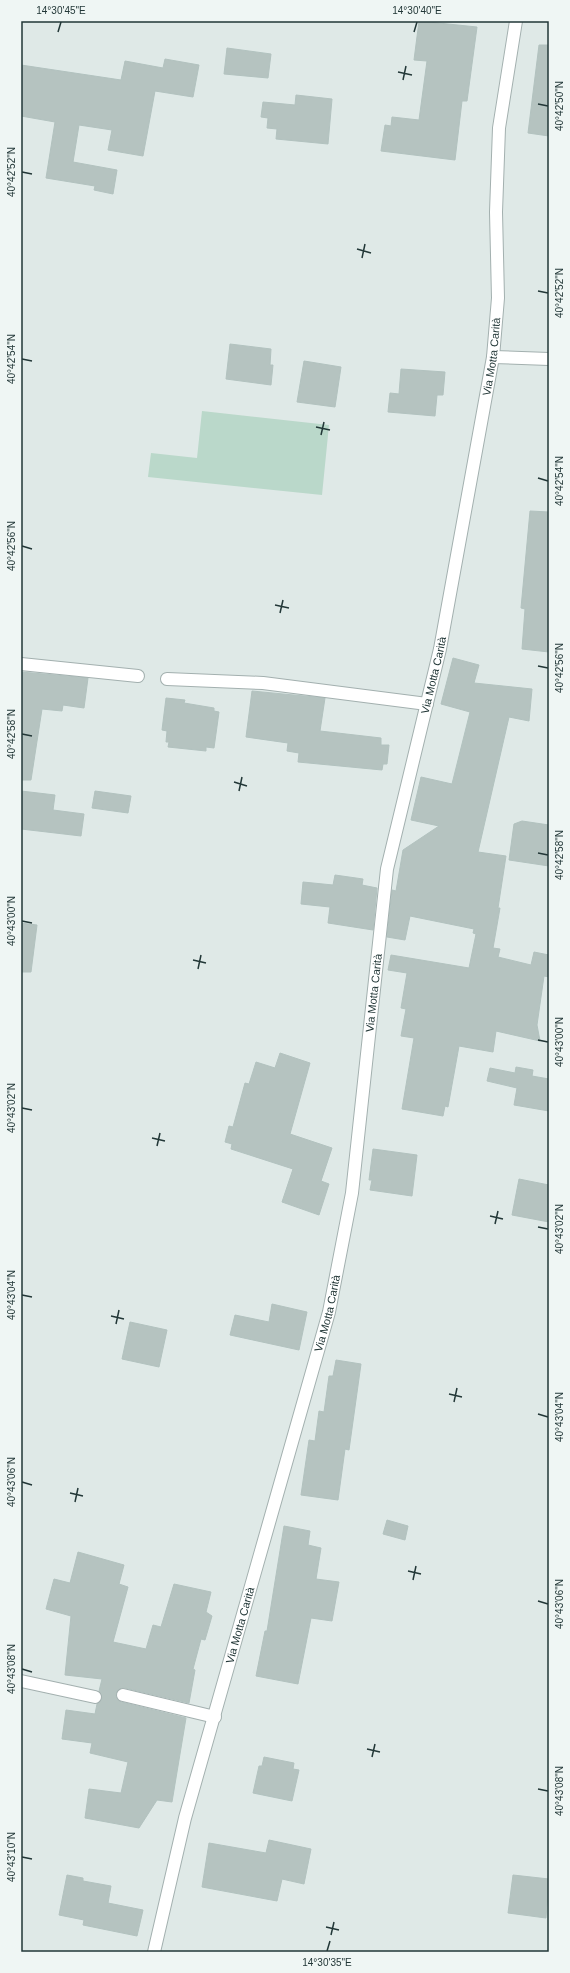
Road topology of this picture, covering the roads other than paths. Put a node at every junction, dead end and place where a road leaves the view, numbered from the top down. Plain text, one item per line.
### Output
1 (516, 21) edge
2 (493, 357) junction
3 (549, 359) edge
4 (21, 664) edge
5 (138, 676) dead end
6 (167, 679) dead end
7 (427, 704) junction
8 (21, 1681) edge
9 (123, 1695) dead end
10 (95, 1697) dead end
11 (215, 1717) junction
12 (154, 1952) edge

1 - 2 street, Via Motta Carità
2 - 3 street
2 - 7 street, Via Motta Carità
4 - 5 street
6 - 7 street
7 - 11 street, Via Motta Carità
8 - 10 street
9 - 11 street
11 - 12 street, Via Motta Carità

